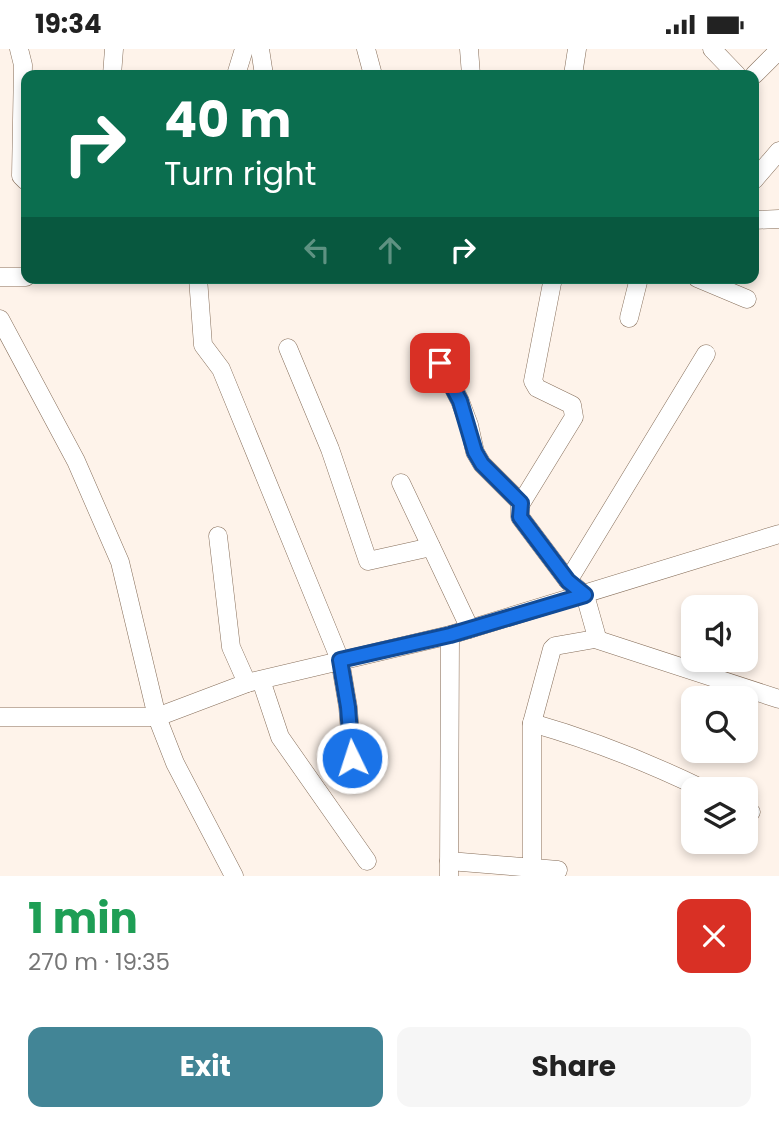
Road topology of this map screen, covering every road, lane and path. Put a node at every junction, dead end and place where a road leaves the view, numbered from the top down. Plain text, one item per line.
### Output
1 (19, 49) edge
2 (114, 49) edge
3 (244, 49) edge
4 (260, 49) edge
5 (366, 49) edge
6 (468, 49) edge
7 (577, 49) edge
8 (712, 49) edge
9 (779, 50) edge
10 (23, 70) edge
11 (112, 70) edge
12 (238, 70) edge
13 (263, 70) edge
14 (372, 70) edge
15 (470, 70) edge
16 (574, 70) edge
17 (732, 70) edge
18 (759, 70) edge
19 (21, 139) edge
20 (779, 151) edge
21 (759, 174) edge
22 (21, 177) edge
23 (779, 219) edge
24 (759, 220) edge
25 (0, 277) edge
26 (21, 277) edge
27 (198, 284) edge
28 (552, 284) edge
29 (638, 284) edge
30 (711, 284) edge
31 (747, 299) dead end
32 (629, 318) dead end
33 (0, 319) edge
34 (288, 348) dead end
35 (706, 354) dead end
36 (440, 363) dead end
37 (401, 483) dead end
38 (521, 503) junction
39 (779, 534) edge
40 (218, 536) dead end
41 (431, 547) junction
42 (568, 581) junction
43 (585, 595) junction
44 (470, 629) junction
45 (450, 635) junction
46 (594, 639) junction
47 (340, 660) junction
48 (254, 681) junction
49 (779, 699) edge
50 (0, 717) edge
51 (158, 717) junction
52 (533, 723) junction
53 (681, 778) edge
54 (354, 784) dead end
55 (367, 862) dead end
56 (532, 868) junction
57 (449, 869) edge
58 (558, 870) dead end
59 (234, 876) edge

1 - 10 street
2 - 11 street
3 - 12 street
4 - 13 street
5 - 14 street
6 - 15 street
7 - 16 street
8 - 17 street
9 - 18 street
19 - 22 street
20 - 21 street
23 - 24 street
25 - 26 street
27 - 47 street
28 - 38 street
29 - 32 street
30 - 31 street
33 - 51 street
34 - 41 street
35 - 42 street
36 - 38 street
37 - 41 street
38 - 42 street
39 - 43 street
40 - 48 street
41 - 44 street
42 - 43 street
43 - 44 street
43 - 46 street
44 - 45 street
45 - 47 street
45 - 57 street
46 - 49 street
46 - 52 street
47 - 48 street
47 - 54 street
48 - 51 street
48 - 55 street
50 - 51 street
51 - 59 street
52 - 53 street
52 - 56 street
56 - 57 street
56 - 58 street

